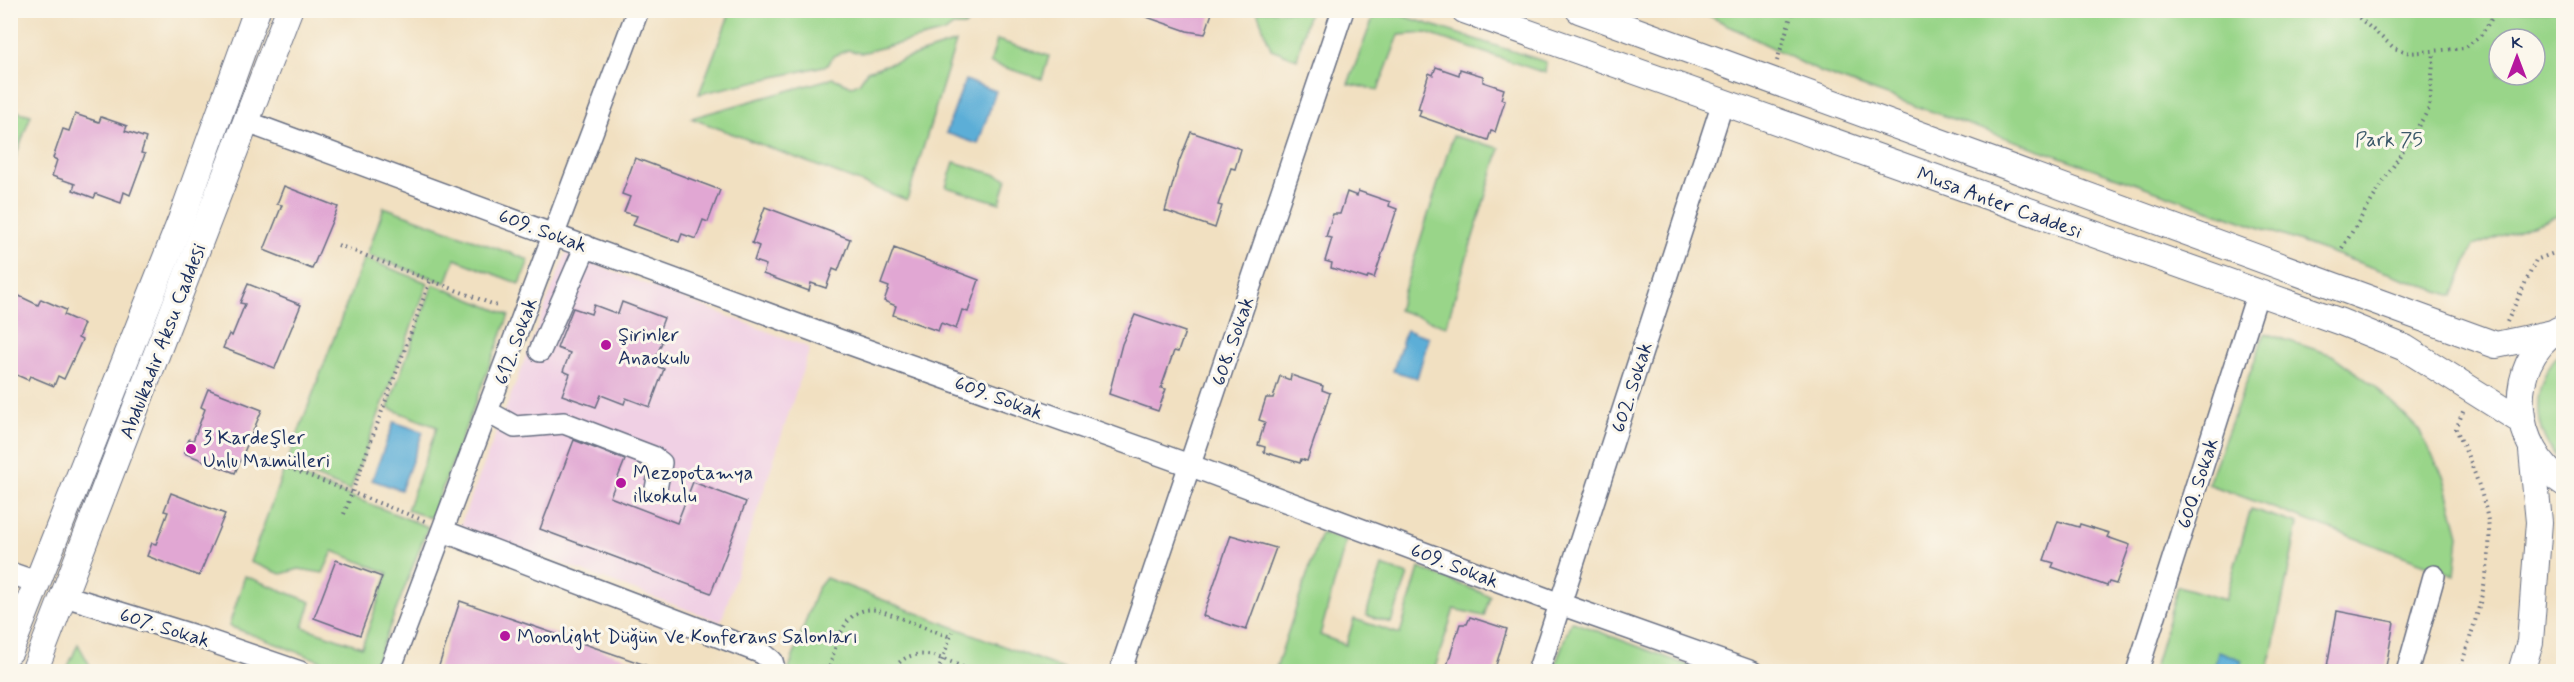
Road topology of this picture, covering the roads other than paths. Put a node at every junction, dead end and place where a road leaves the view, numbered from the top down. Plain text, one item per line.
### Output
1 (257, 10) edge
2 (289, 10) edge
3 (638, 10) edge
4 (1343, 10) edge
5 (1464, 10) edge
6 (1579, 10) edge
7 (1723, 102) junction
8 (247, 122) junction
9 (555, 234) junction
10 (586, 246) junction
11 (2257, 295) junction
12 (2558, 330) edge
13 (540, 351) dead end
14 (489, 412) junction
15 (2521, 422) junction
16 (2532, 451) junction
17 (1189, 465) junction
18 (2564, 483) edge
19 (656, 489) dead end
20 (434, 526) junction
21 (10, 573) edge
22 (2434, 576) dead end
23 (36, 582) junction
24 (64, 596) junction
25 (1560, 604) junction
26 (10, 651) edge
27 (34, 672) edge
28 (300, 672) edge
29 (389, 672) edge
30 (775, 672) edge
31 (1120, 672) edge
32 (1538, 672) edge
33 (1752, 672) edge
34 (2137, 672) edge
35 (2407, 672) edge
36 (2521, 672) edge

1 - 23 main road, Abdulkadir Aksu Caddesi
2 - 8 main road, Abdulkadir Aksu Caddesi
3 - 9 street, 612. Sokak
4 - 17 street, 608. Sokak
5 - 7 main road, Musa Anter Caddesi
6 - 12 main road, Musa Anter Caddesi
7 - 11 main road, Musa Anter Caddesi
7 - 25 street, 602. Sokak
8 - 9 street, 609. Sokak
8 - 24 main road, Abdulkadir Aksu Caddesi
9 - 10 street, 609. Sokak
9 - 14 street, 612. Sokak
10 - 13 street
10 - 17 street, 609. Sokak
11 - 15 main road, Musa Anter Caddesi
11 - 34 street, 600. Sokak
12 - 15 main road
14 - 19 street
14 - 20 street, 612. Sokak
15 - 16 main road
16 - 18 main road
16 - 36 main road
17 - 25 street, 609. Sokak
17 - 31 street, 608. Sokak
20 - 29 street, 612. Sokak
20 - 30 street
21 - 23 street
22 - 35 street
23 - 26 main road, Abdulkadir Aksu Caddesi
24 - 27 main road, Abdulkadir Aksu Caddesi
24 - 28 street, 607. Sokak
25 - 32 street, 602. Sokak
25 - 33 street, 609. Sokak

